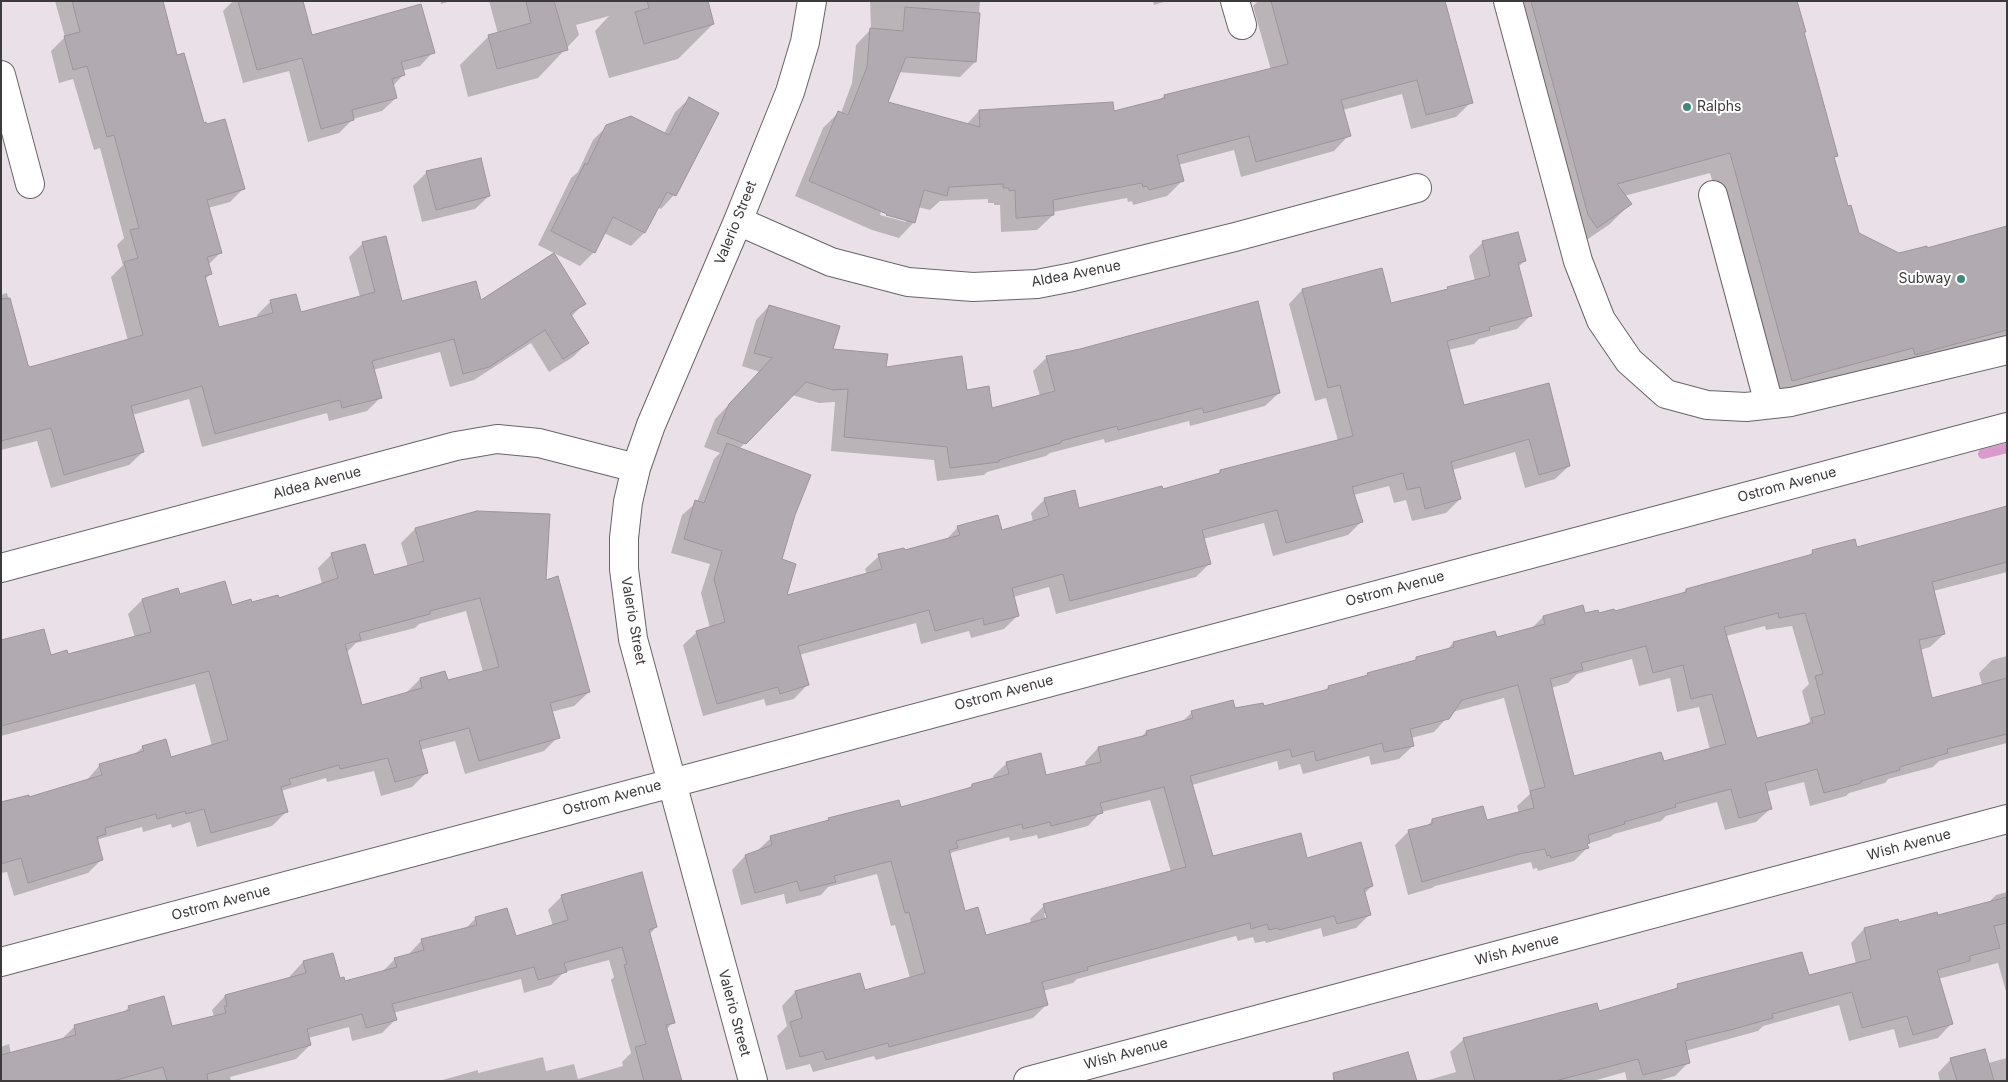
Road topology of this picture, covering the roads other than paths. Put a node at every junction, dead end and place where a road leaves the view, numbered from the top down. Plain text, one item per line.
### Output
1 (812, 1) edge
2 (1508, 1) edge
3 (1, 75) edge
4 (30, 184) dead end
5 (1417, 188) dead end
6 (1712, 195) dead end
7 (738, 220) junction
8 (2007, 350) edge
9 (1769, 404) junction
10 (2007, 426) edge
11 (636, 468) junction
12 (1, 568) edge
13 (672, 782) junction
14 (2007, 818) edge
15 (1, 962) edge
16 (752, 1081) edge
17 (1028, 1081) edge

1 - 7 street, Valerio Street
2 - 9 street
3 - 4 street
5 - 7 street, Aldea Avenue
6 - 9 street
7 - 11 street, Valerio Street
8 - 9 street
10 - 13 street, Ostrom Avenue
11 - 12 street, Aldea Avenue
11 - 13 street, Valerio Street
13 - 15 street, Ostrom Avenue
13 - 16 street, Valerio Street
14 - 17 street, Wish Avenue

